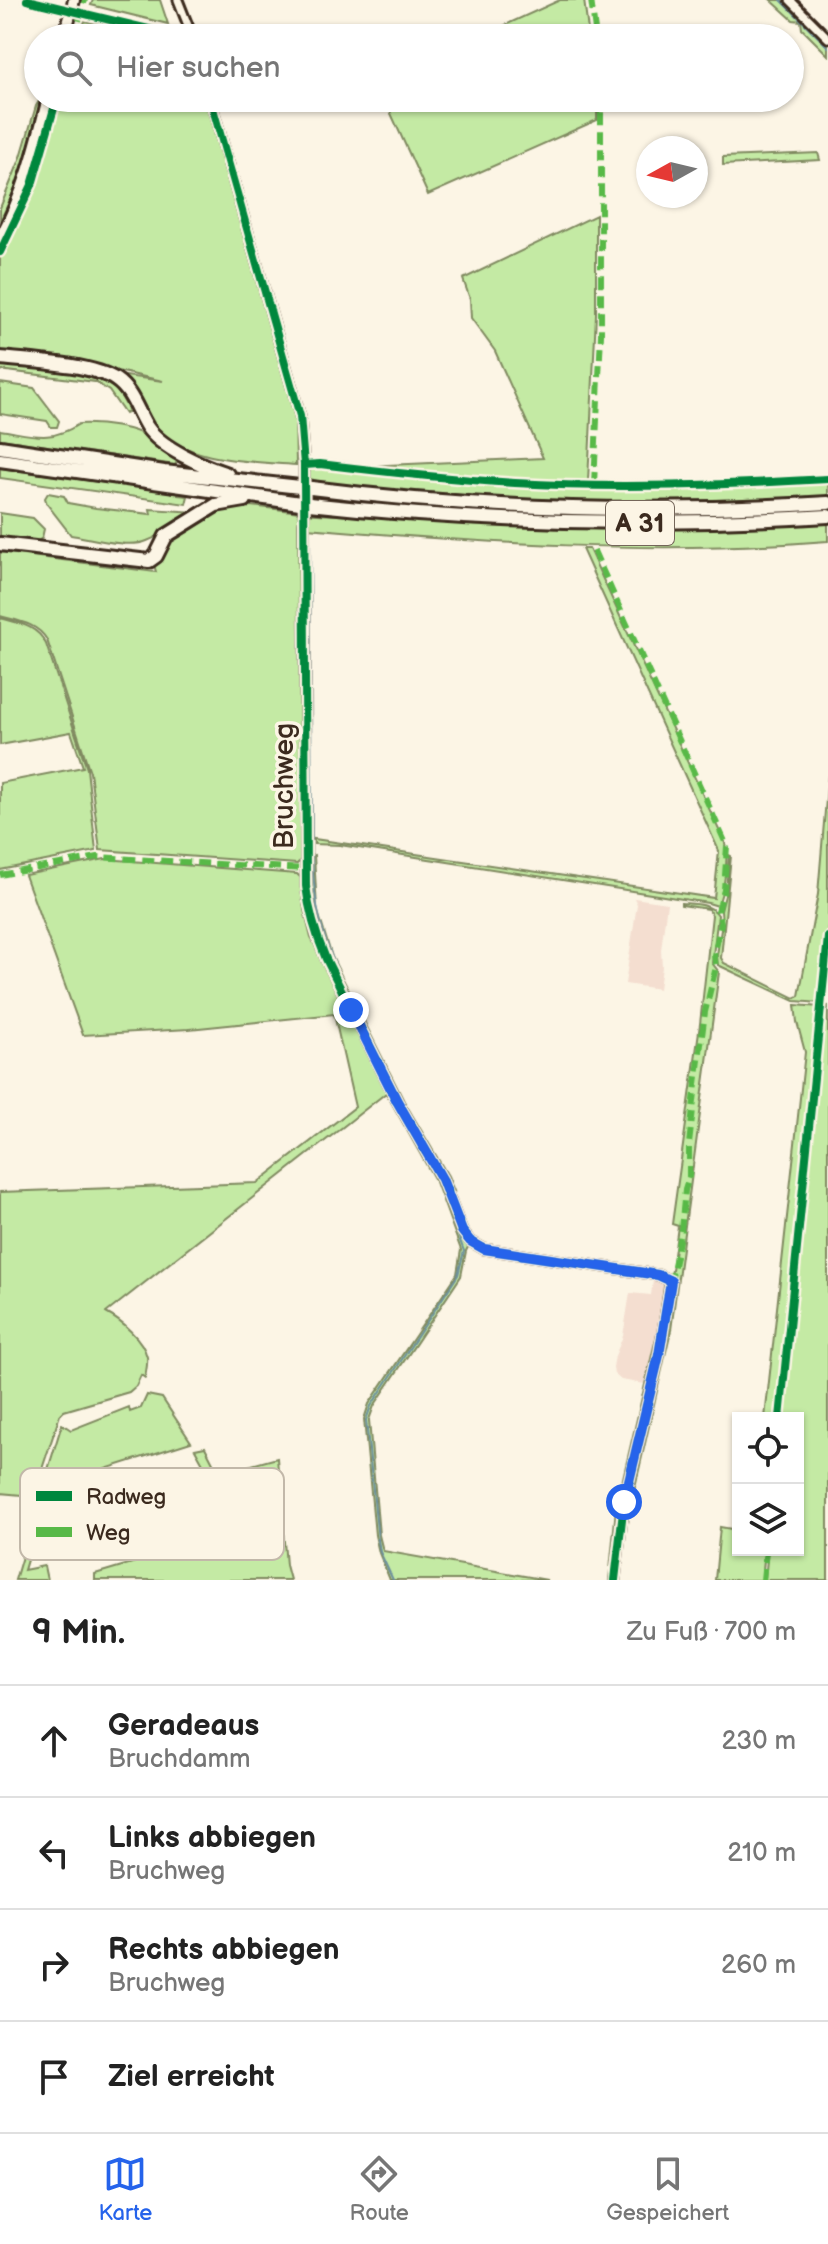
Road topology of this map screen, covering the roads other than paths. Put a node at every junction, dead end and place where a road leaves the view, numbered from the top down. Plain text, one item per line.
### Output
1 (74, 0) edge
2 (178, 0) edge
3 (790, 0) edge
4 (68, 24) edge
5 (187, 24) edge
6 (828, 38) edge
7 (44, 112) edge
8 (214, 112) edge
9 (0, 238) edge
10 (0, 358) edge
11 (0, 447) edge
12 (0, 460) edge
13 (249, 482) junction
14 (259, 498) junction
15 (828, 503) edge
16 (828, 516) edge
17 (0, 544) edge
18 (615, 1580) edge

1 - 4 main road
2 - 5 street
3 - 6 street
7 - 9 main road
8 - 18 street, Bruchweg
10 - 13 highway
11 - 13 highway, A 31
12 - 14 highway, A 31
13 - 15 highway, A 31
14 - 16 highway, A 31
14 - 17 highway

